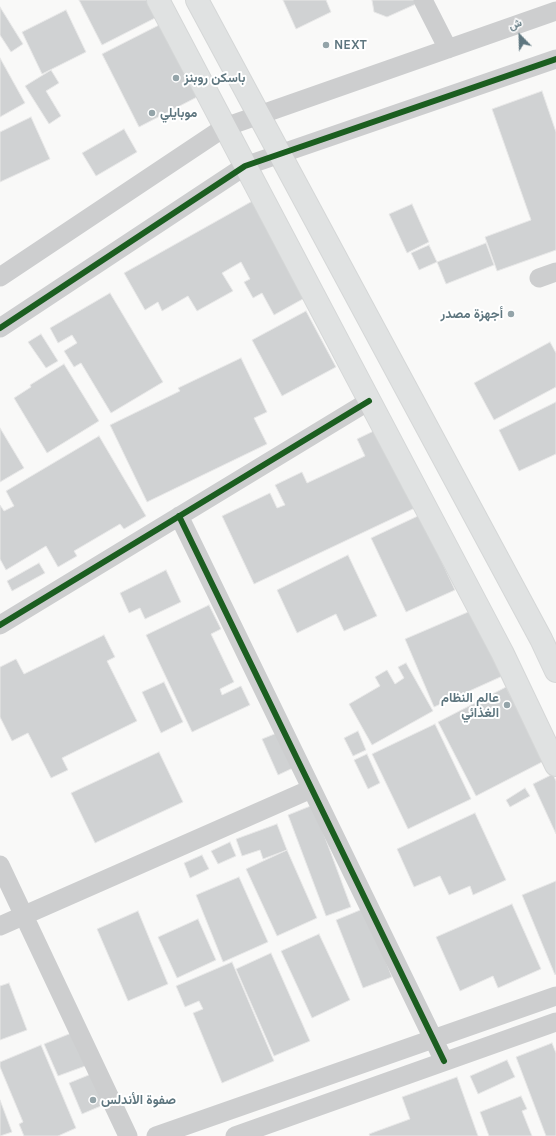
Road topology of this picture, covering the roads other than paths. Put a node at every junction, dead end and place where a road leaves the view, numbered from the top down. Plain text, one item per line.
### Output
1 (158, 0) edge
2 (197, 0) edge
3 (422, 0) edge
4 (556, 11) edge
5 (448, 49) junction
6 (556, 59) edge
7 (259, 115) junction
8 (225, 127) junction
9 (280, 154) junction
10 (245, 166) junction
11 (0, 277) edge
12 (0, 328) edge
13 (369, 401) junction
14 (179, 516) junction
15 (0, 625) edge
16 (556, 671) edge
17 (556, 765) edge
18 (311, 789) junction
19 (0, 865) edge
20 (24, 915) junction
21 (0, 926) edge
22 (556, 996) edge
23 (556, 1022) edge
24 (433, 1040) junction
25 (444, 1061) junction
26 (128, 1136) edge
27 (156, 1136) edge
28 (235, 1136) edge

1 - 8 main road
2 - 7 main road
3 - 5 street
4 - 5 street
5 - 7 street
6 - 9 street
7 - 8 street
7 - 9 main road
8 - 10 main road
8 - 11 street
9 - 10 street
9 - 16 main road
10 - 12 street
10 - 13 main road
13 - 14 street
13 - 17 main road
14 - 15 street
14 - 18 street
18 - 20 street
18 - 24 street
19 - 20 street
20 - 21 street
20 - 26 street
22 - 24 street
23 - 25 street
24 - 25 street
24 - 27 street
25 - 28 street

